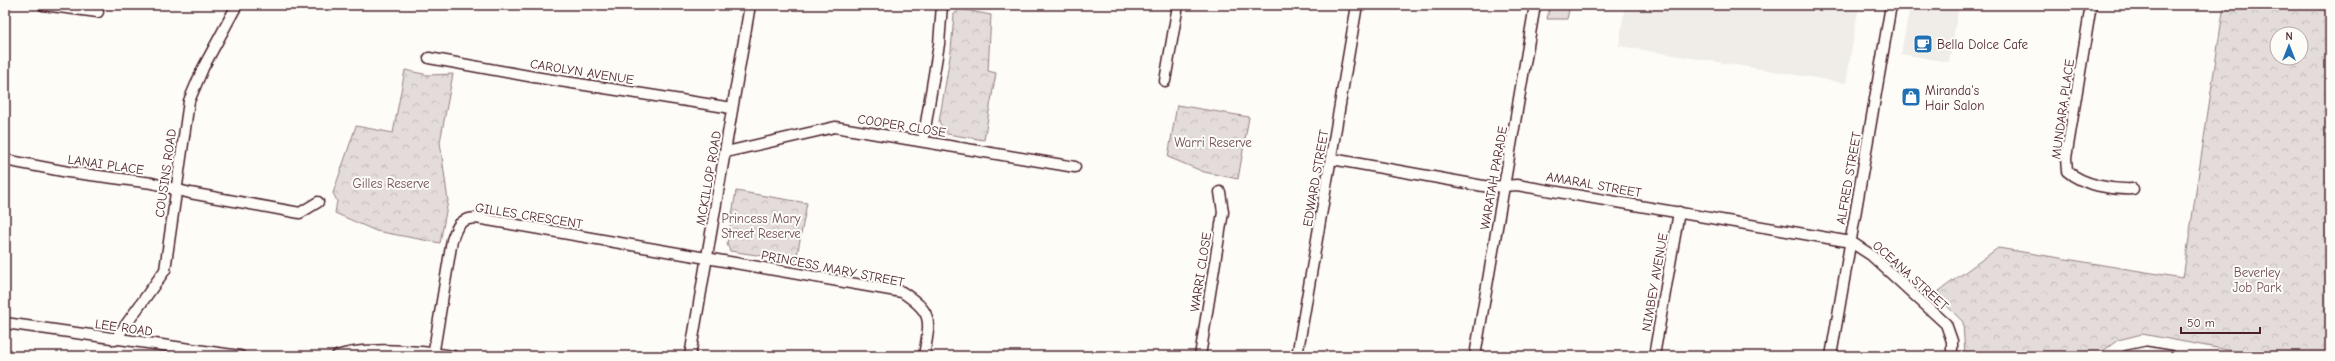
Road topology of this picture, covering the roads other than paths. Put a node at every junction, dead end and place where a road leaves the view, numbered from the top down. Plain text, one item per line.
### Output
1 (43, 5) edge
2 (237, 5) edge
3 (750, 5) edge
4 (942, 5) edge
5 (1178, 5) edge
6 (1357, 5) edge
7 (1535, 5) edge
8 (1891, 5) edge
9 (2091, 5) edge
10 (98, 12) dead end
11 (429, 58) dead end
12 (1165, 81) dead end
13 (732, 108) junction
14 (923, 141) junction
15 (726, 152) junction
16 (1332, 159) junction
17 (5, 160) edge
18 (1075, 167) dead end
19 (1505, 186) junction
20 (176, 188) junction
21 (2133, 189) dead end
22 (1220, 192) dead end
23 (318, 202) dead end
24 (1679, 212) junction
25 (1851, 242) junction
26 (707, 258) junction
27 (5, 323) edge
28 (115, 340) junction
29 (434, 354) edge
30 (240, 356) edge
31 (336, 356) edge
32 (453, 356) edge
33 (690, 356) edge
34 (924, 356) edge
35 (1200, 356) edge
36 (1297, 356) edge
37 (1475, 356) edge
38 (1654, 356) edge
39 (1831, 356) edge
40 (1952, 356) edge
41 (2127, 356) edge
42 (2171, 356) edge

1 - 10 street
2 - 20 street, COUSINS ROAD
3 - 13 street, MCKILLOP ROAD
4 - 14 street
5 - 12 street
6 - 16 street, EDWARD STREET
7 - 19 street, WARATAH PARADE
8 - 25 street, ALFRED STREET
9 - 21 street, MUNDARA PLACE
11 - 13 street, CAROLYN AVENUE
13 - 15 street, MCKILLOP ROAD
14 - 15 street, COOPER CLOSE
14 - 18 street, COOPER CLOSE
15 - 26 street, MCKILLOP ROAD
16 - 19 street, AMARAL STREET
16 - 36 street, EDWARD STREET
17 - 20 street, LANAI PLACE
19 - 24 street, AMARAL STREET
19 - 37 street, WARATAH PARADE
20 - 23 street, LANAI PLACE
20 - 28 street, COUSINS ROAD
22 - 35 street, WARRI CLOSE
24 - 25 street, AMARAL STREET
24 - 38 street, NIMBEY AVENUE
25 - 39 street, ALFRED STREET
25 - 40 street, OCEANA STREET
26 - 29 street, GILLES CRESCENT
26 - 33 street, MCKILLOP ROAD
26 - 34 street, PRINCESS MARY STREET
27 - 28 street, LEE ROAD
28 - 30 street, LEE ROAD
29 - 31 street
29 - 32 street
41 - 42 street

